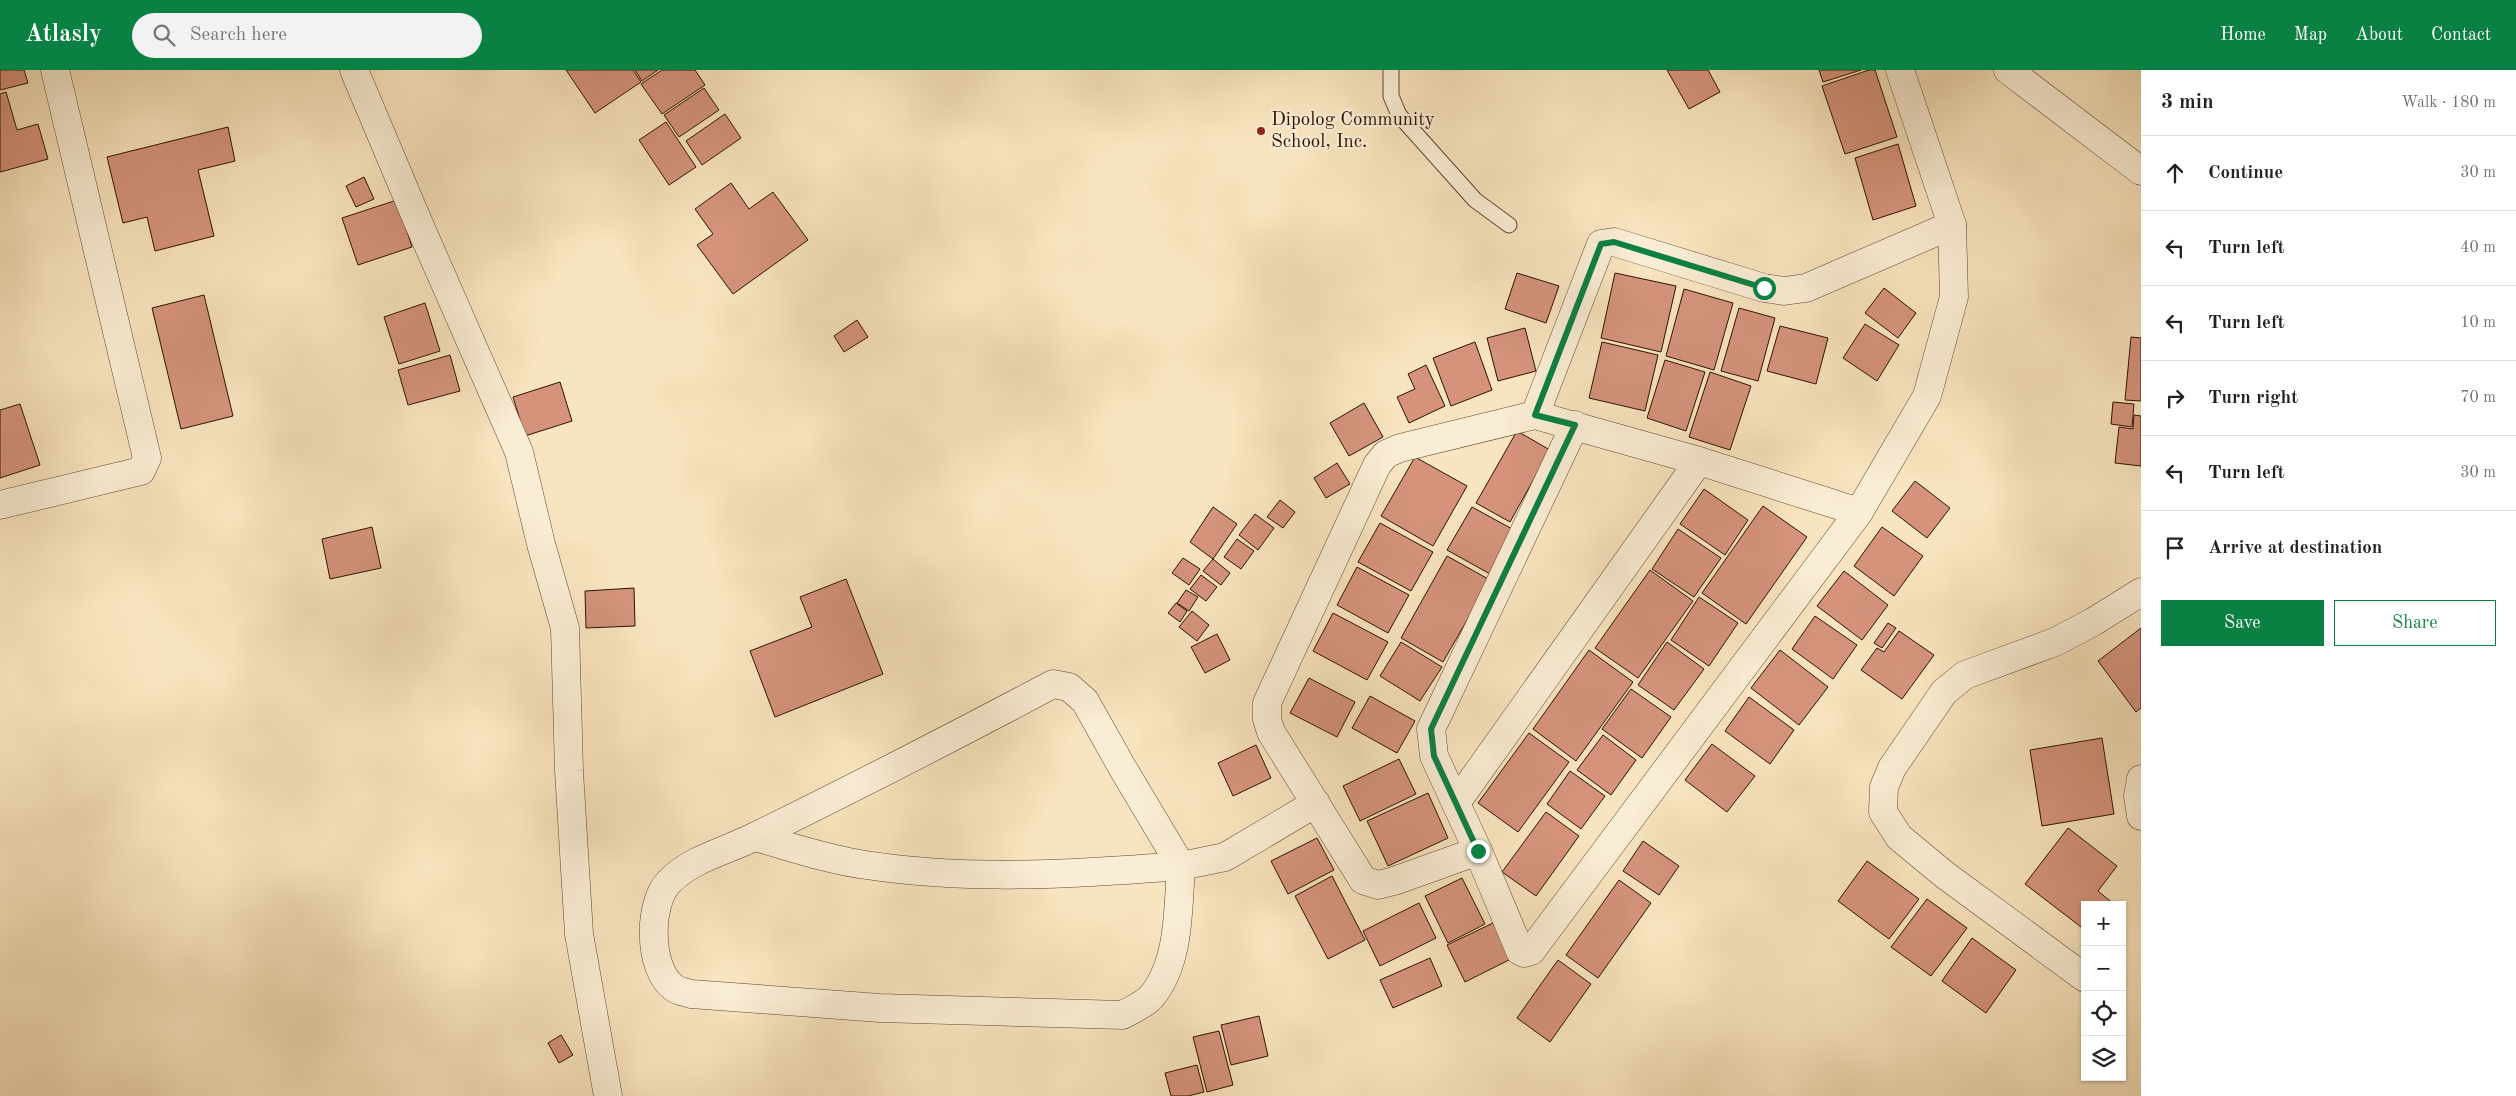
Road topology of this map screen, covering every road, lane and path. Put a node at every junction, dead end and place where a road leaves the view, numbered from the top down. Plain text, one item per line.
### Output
1 (55, 70) edge
2 (354, 70) edge
3 (1391, 70) edge
4 (1900, 70) edge
5 (2008, 70) edge
6 (2141, 171) edge
7 (1509, 225) dead end
8 (1952, 225) junction
9 (1535, 415) junction
10 (1575, 425) junction
11 (1699, 462) junction
12 (0, 505) edge
13 (1859, 512) junction
14 (2141, 592) edge
15 (2141, 779) edge
16 (1316, 803) junction
17 (1456, 803) junction
18 (2141, 816) edge
19 (755, 837) junction
20 (1478, 851) junction
21 (1181, 866) junction
22 (2081, 975) edge
23 (608, 1096) edge

1 - 12 street
2 - 23 street
3 - 7 lane
4 - 8 street
5 - 6 street
8 - 9 street
8 - 13 street
9 - 10 street
9 - 16 street
10 - 11 street
10 - 17 street
11 - 13 street
11 - 17 street
13 - 20 street
14 - 22 street
15 - 18 street
16 - 20 street
16 - 21 street
17 - 20 street
19 - 21 street
19 - 21 street
19 - 21 street

